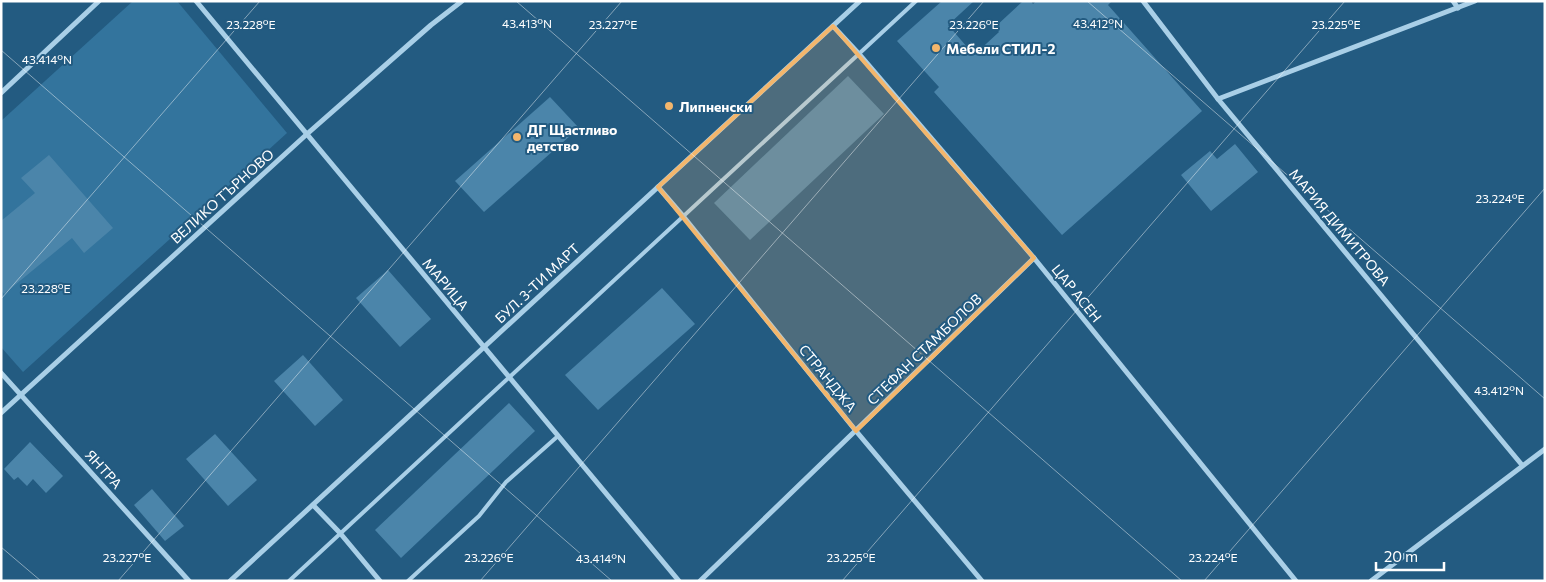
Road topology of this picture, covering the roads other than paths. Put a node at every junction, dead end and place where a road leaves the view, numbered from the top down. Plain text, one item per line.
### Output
1 (99, 1) edge
2 (196, 1) edge
3 (462, 1) edge
4 (860, 1) edge
5 (916, 1) edge
6 (1143, 1) edge
7 (1453, 1) edge
8 (1475, 1) edge
9 (1458, 8) junction
10 (833, 26) junction
11 (859, 54) junction
12 (1, 93) edge
13 (1218, 99) junction
14 (307, 134) junction
15 (658, 187) junction
16 (683, 216) junction
17 (1034, 258) junction
18 (484, 347) junction
19 (1, 373) edge
20 (509, 377) junction
21 (21, 395) junction
22 (1, 413) edge
23 (856, 431) junction
24 (558, 436) junction
25 (1545, 449) edge
26 (1522, 465) junction
27 (313, 505) junction
28 (340, 533) junction
29 (189, 581) edge
30 (230, 581) edge
31 (289, 581) edge
32 (380, 581) edge
33 (408, 581) edge
34 (678, 581) edge
35 (700, 581) edge
36 (982, 581) edge
37 (1296, 581) edge
38 (1371, 581) edge

1 - 12 street
2 - 14 street, МАРИЦА
3 - 14 street, ВЕЛИКО ТЪРНОВО
4 - 10 street, БУЛ. 3-ТИ МАРТ
5 - 11 lane
6 - 13 street, МАРИЯ ДИМИТРОВА
7 - 9 street
8 - 9 street
9 - 13 street
10 - 11 street, ЦАР АСЕН
10 - 15 street, БУЛ. 3-ТИ МАРТ
11 - 16 lane
11 - 17 street, ЦАР АСЕН
13 - 26 street, МАРИЯ ДИМИТРОВА
14 - 18 street, МАРИЦА
14 - 21 street, ВЕЛИКО ТЪРНОВО
15 - 16 street, СТРАНДЖА
15 - 18 street, БУЛ. 3-ТИ МАРТ
16 - 20 lane
16 - 23 street, СТРАНДЖА
17 - 23 street, СТЕФАН СТАМБОЛОВ
17 - 37 street, ЦАР АСЕН
18 - 20 street, МАРИЦА
18 - 27 street, БУЛ. 3-ТИ МАРТ
19 - 21 street, ЯНТРА
20 - 24 street, МАРИЦА
20 - 28 lane
21 - 22 street, ВЕЛИКО ТЪРНОВО
21 - 29 street, ЯНТРА
23 - 35 street, СТЕФАН СТАМБОЛОВ
23 - 36 street, СТРАНДЖА
24 - 33 lane
24 - 34 street, МАРИЦА
25 - 26 street
26 - 38 street
27 - 28 street
27 - 30 street, БУЛ. 3-ТИ МАРТ
28 - 31 lane
28 - 32 street

